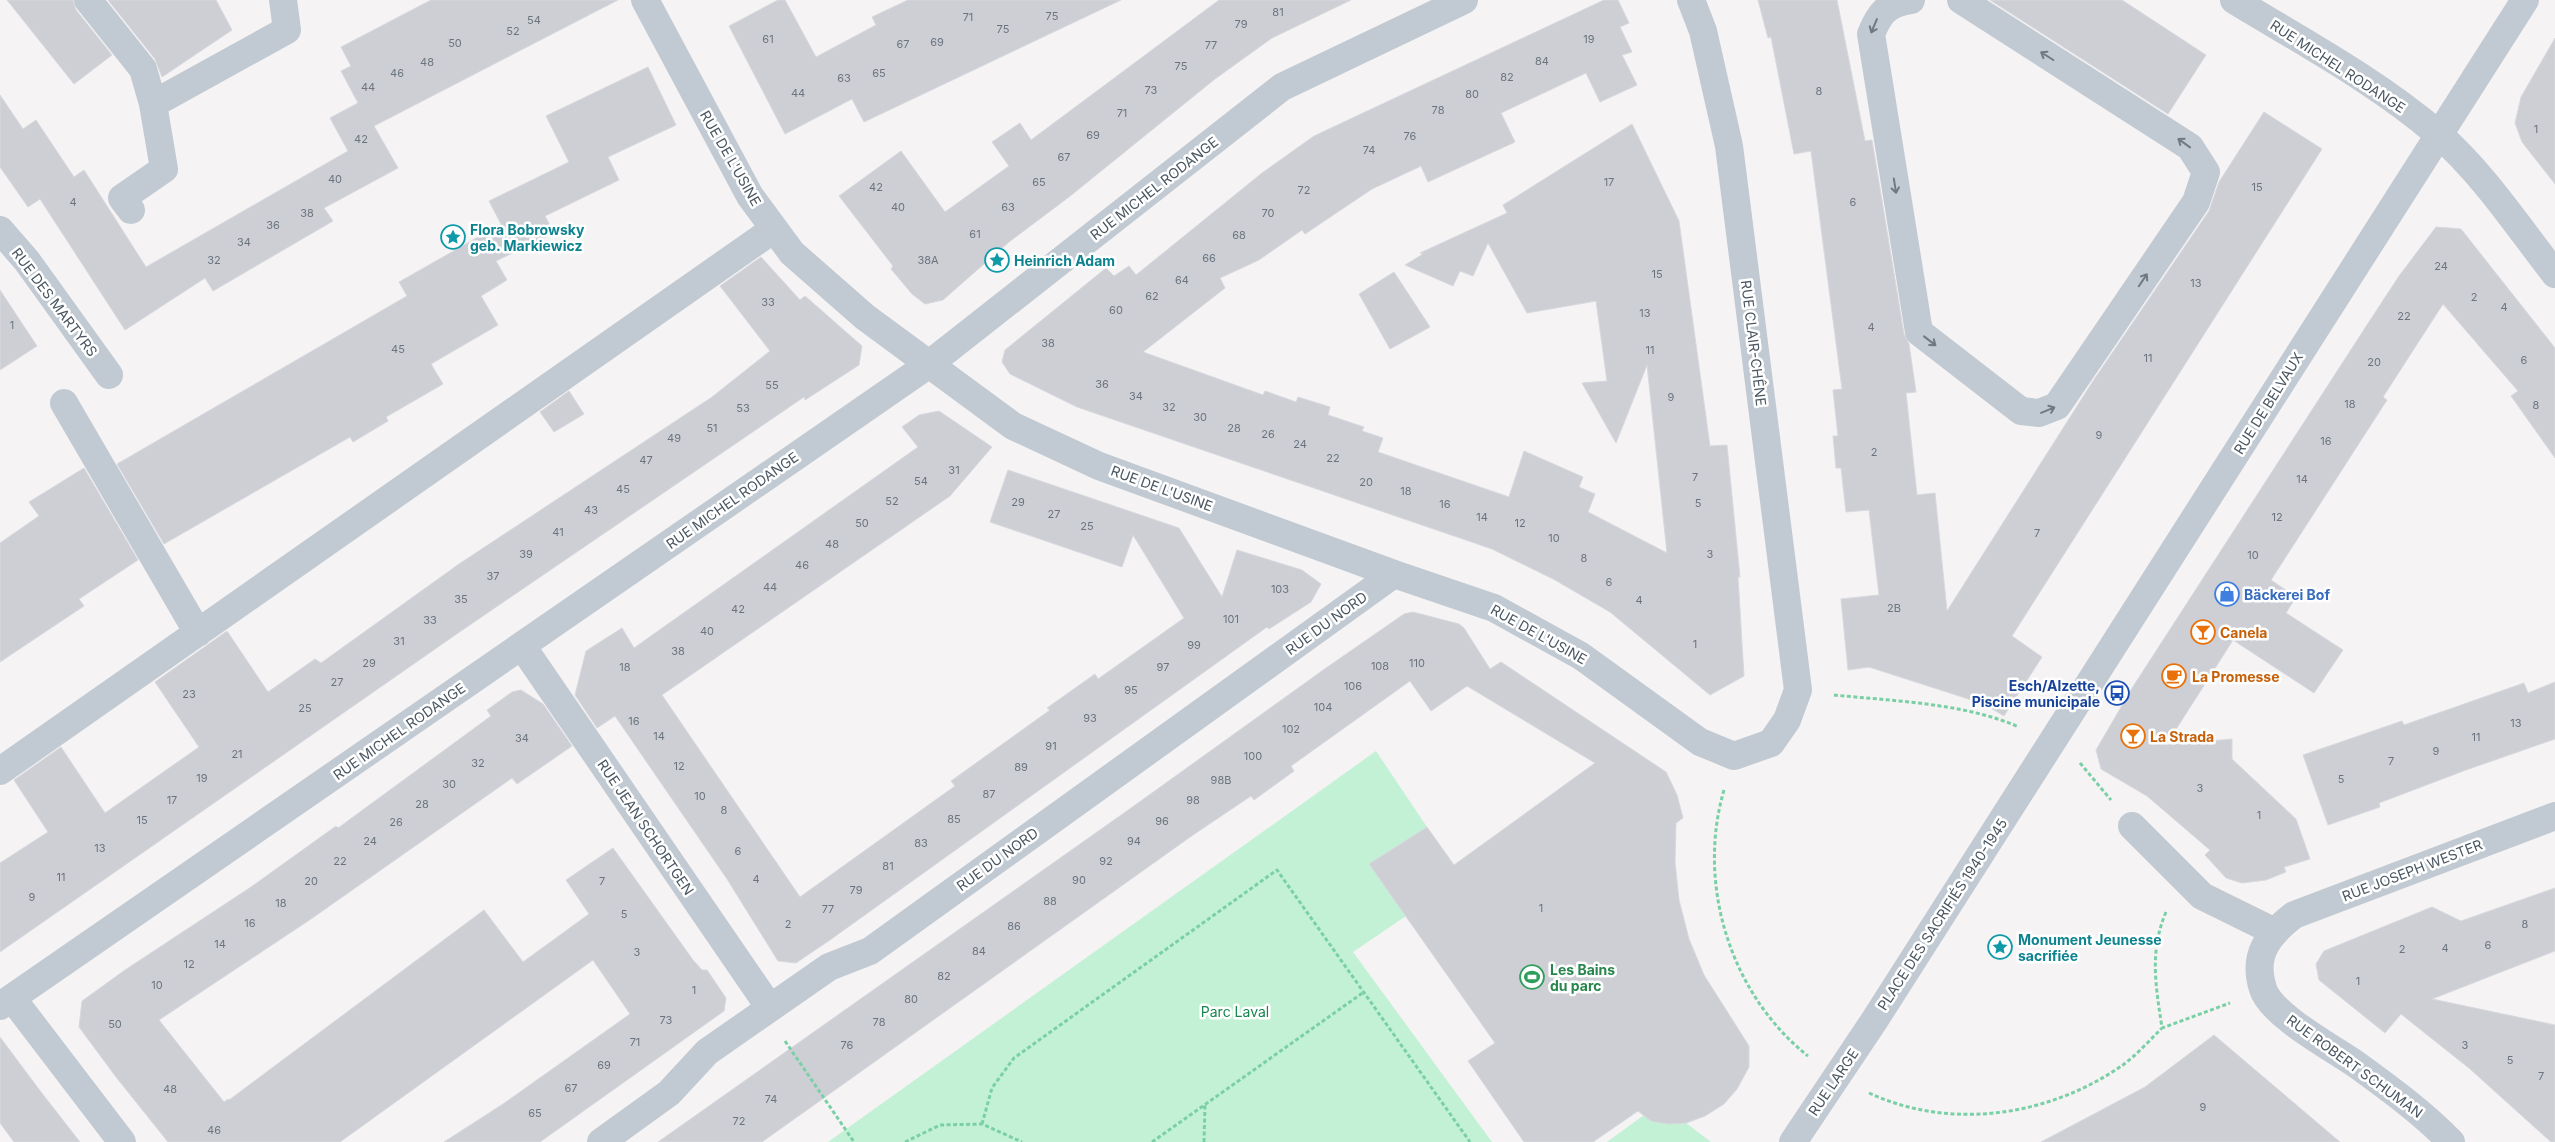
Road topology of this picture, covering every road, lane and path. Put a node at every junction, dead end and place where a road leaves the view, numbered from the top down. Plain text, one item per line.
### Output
1 (88, 0) edge
2 (284, 0) edge
3 (645, 0) edge
4 (1464, 0) edge
5 (1691, 0) edge
6 (1912, 0) edge
7 (1960, 0) edge
8 (2234, 0) edge
9 (2525, 0) edge
10 (153, 104) junction
11 (2439, 134) junction
12 (130, 210) dead end
13 (774, 228) junction
14 (0, 230) edge
15 (2555, 274) edge
16 (928, 365) junction
17 (109, 374) dead end
18 (64, 403) dead end
19 (1394, 574) junction
20 (198, 633) junction
21 (522, 646) junction
22 (1798, 690) junction
23 (2052, 742) junction
24 (0, 771) edge
25 (2011, 807) joint
26 (2555, 816) edge
27 (2132, 826) joint
28 (2182, 876) junction
29 (2274, 931) junction
30 (2264, 991) junction
31 (1364, 992) junction
32 (6, 1002) edge
33 (767, 1010) junction
34 (1874, 1022) joint
35 (1204, 1104) junction
36 (982, 1124) junction
37 (122, 1142) edge
38 (601, 1142) edge
39 (854, 1142) edge
40 (906, 1142) edge
41 (1022, 1142) edge
42 (1152, 1142) edge
43 (1204, 1142) edge
44 (1470, 1142) edge
45 (1793, 1142) edge
46 (2451, 1142) edge

1 - 10 street
2 - 10 street
3 - 13 street, RUE DE L'USINE
4 - 16 street, RUE MICHEL RODANGE
5 - 22 street, RUE CLAIR-CHÊNE
6 -> 7 street
8 - 11 street, RUE MICHEL RODANGE
9 - 11 street, RUE DE BELVAUX
10 - 12 street
11 - 15 street, RUE MICHEL RODANGE
11 - 23 street, RUE DE BELVAUX
13 - 16 street, RUE DE L'USINE
13 - 20 street
14 - 17 street, RUE DES MARTYRS
16 - 19 street, RUE DE L'USINE
16 - 21 street, RUE MICHEL RODANGE
18 - 20 street
19 - 22 street, RUE DE L'USINE
19 - 33 street, RUE DU NORD
20 - 24 street
21 - 32 street, RUE MICHEL RODANGE
21 - 33 street, RUE JEAN SCHORTGEN
22 - 23 path
23 - 25 street, RUE DE BELVAUX
23 - 27 path
25 - 34 street, PLACE DES SACRIFIÉS 1940-1945
26 - 29 street, RUE JOSEPH WESTER
27 - 28 street
28 - 29 street
28 - 30 path
29 - 30 street, RUE ROBERT SCHUMAN
30 - 46 street, RUE ROBERT SCHUMAN
31 - 35 path
31 - 36 path
31 - 44 path
32 - 37 street
33 - 38 street, RUE DU NORD
33 - 39 path
34 - 45 street, RUE LARGE
35 - 42 path
35 - 43 path
36 - 40 path
36 - 41 path

